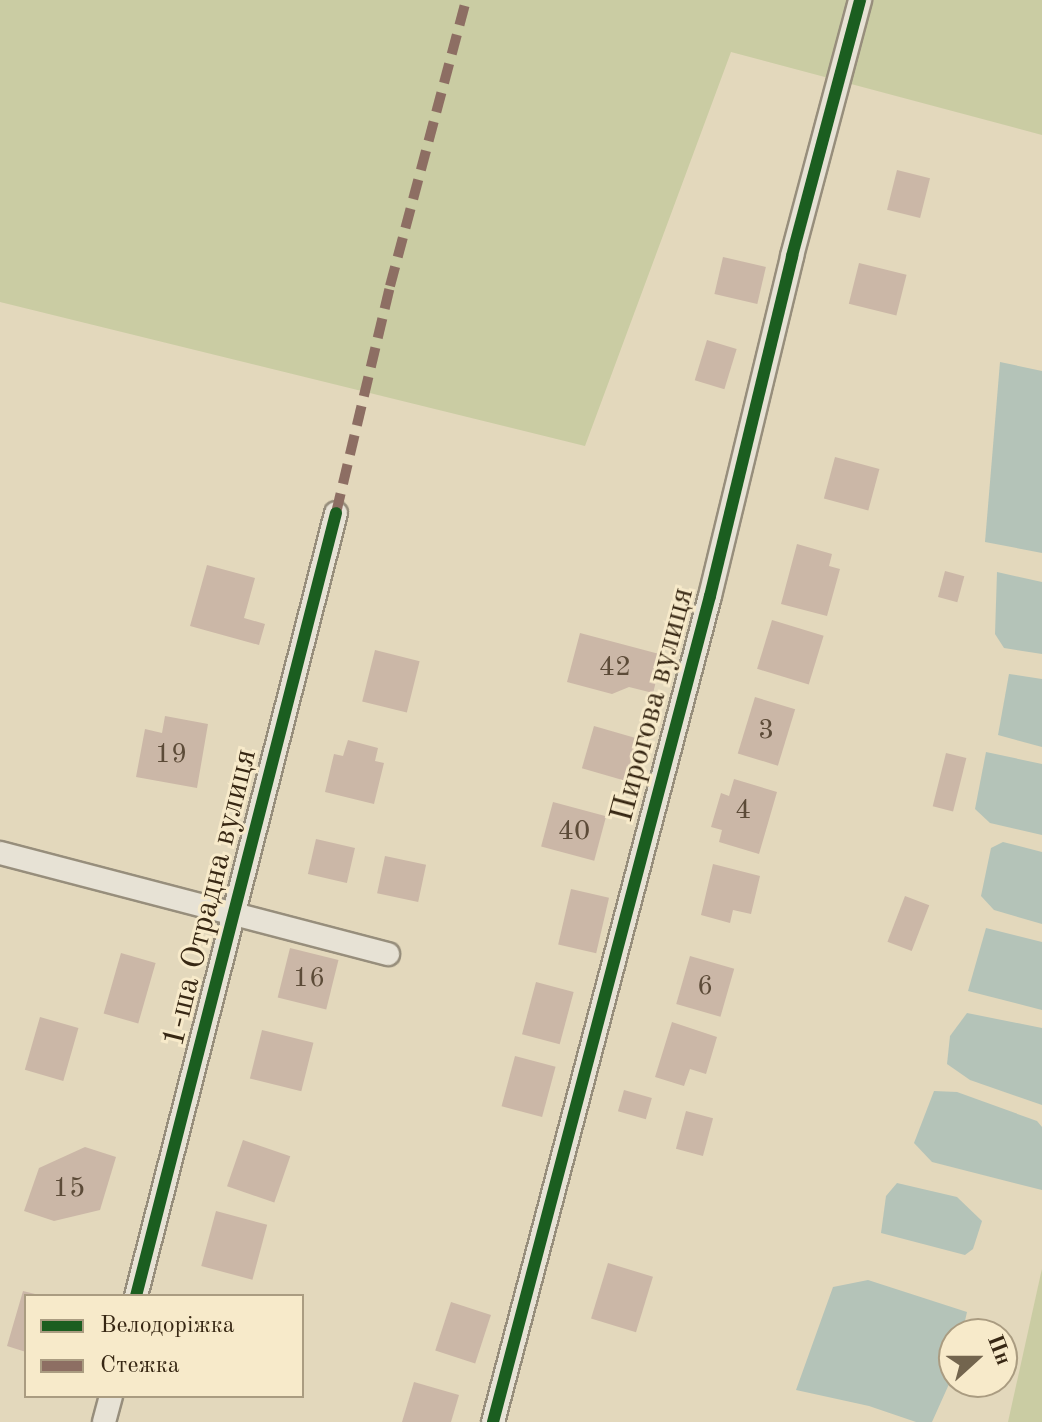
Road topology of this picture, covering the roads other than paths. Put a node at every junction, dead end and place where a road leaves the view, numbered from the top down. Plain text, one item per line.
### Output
1 (860, 0) edge
2 (336, 513) dead end
3 (0, 853) edge
4 (235, 912) junction
5 (388, 954) dead end
6 (137, 1294) edge
7 (110, 1398) edge
8 (104, 1422) edge
9 (493, 1422) edge

1 - 9 street, Пирогова вулиця
2 - 4 street, 1-ша Отрадна вулиця
3 - 4 street
4 - 5 street
4 - 6 street, 1-ша Отрадна вулиця
7 - 8 street

